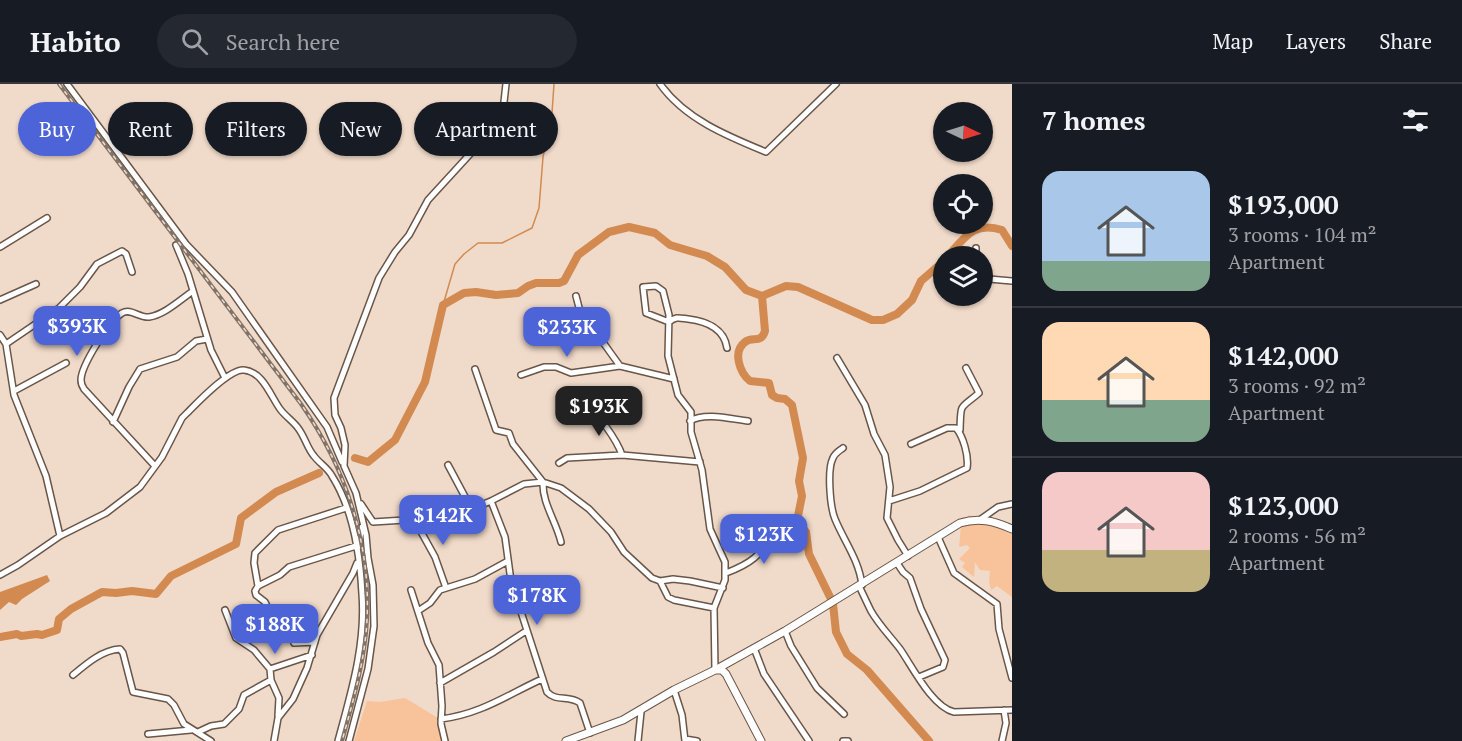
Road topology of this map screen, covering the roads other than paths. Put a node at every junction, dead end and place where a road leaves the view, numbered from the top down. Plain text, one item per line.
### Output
1 (68, 84) edge
2 (506, 84) edge
3 (660, 84) edge
4 (836, 84) edge
5 (47, 218) dead end
6 (176, 245) dead end
7 (0, 247) edge
8 (132, 272) dead end
9 (993, 279) edge
10 (1012, 281) edge
11 (36, 284) dead end
12 (193, 291) junction
13 (576, 296) dead end
14 (0, 300) edge
15 (669, 322) junction
16 (0, 335) edge
17 (207, 339) junction
18 (6, 344) junction
19 (727, 348) dead end
20 (837, 358) dead end
21 (66, 363) dead end
22 (620, 366) junction
23 (966, 368) dead end
24 (475, 369) dead end
25 (521, 375) dead end
26 (225, 378) junction
27 (674, 380) junction
28 (14, 391) junction
29 (595, 410) dead end
30 (690, 421) junction
31 (748, 421) dead end
32 (113, 422) junction
33 (960, 432) junction
34 (911, 444) dead end
35 (843, 448) dead end
36 (622, 454) junction
37 (700, 462) junction
38 (559, 463) dead end
39 (154, 465) junction
40 (344, 465) junction
41 (448, 465) dead end
42 (543, 482) junction
43 (356, 493) junction
44 (491, 501) junction
45 (889, 501) junction
46 (1012, 504) edge
47 (346, 507) junction
48 (471, 508) junction
49 (414, 519) junction
50 (981, 519) junction
51 (363, 522) junction
52 (1012, 529) edge
53 (770, 530) dead end
54 (60, 536) junction
55 (938, 537) junction
56 (561, 542) dead end
57 (357, 552) junction
58 (908, 556) junction
59 (508, 561) junction
60 (897, 563) junction
61 (726, 573) junction
62 (0, 575) edge
63 (660, 581) junction
64 (860, 585) junction
65 (258, 586) junction
66 (446, 588) junction
67 (723, 588) junction
68 (411, 590) dead end
69 (714, 608) junction
70 (225, 610) dead end
71 (418, 611) junction
72 (526, 631) junction
73 (785, 631) junction
74 (315, 642) junction
75 (754, 648) junction
76 (312, 655) junction
77 (270, 669) junction
78 (715, 670) junction
79 (73, 675) dead end
80 (919, 677) junction
81 (1012, 678) edge
82 (542, 679) junction
83 (271, 680) junction
84 (440, 683) junction
85 (674, 690) junction
86 (1004, 710) junction
87 (1012, 710) edge
88 (640, 712) junction
89 (844, 714) dead end
90 (278, 718) junction
91 (441, 719) junction
92 (195, 731) junction
93 (590, 733) junction
94 (148, 734) dead end
95 (685, 740) edge
96 (211, 741) edge
97 (274, 741) edge
98 (338, 741) edge
99 (349, 741) edge
100 (445, 741) edge
101 (569, 741) edge
102 (638, 741) edge
103 (697, 741) edge
104 (761, 741) edge
105 (809, 741) edge
106 (1002, 741) edge

1 - 40 street
2 - 40 street
3 - 4 street
5 - 7 street
6 - 12 street
8 - 18 street
9 - 10 street
11 - 14 street
12 - 17 street
12 - 32 street
13 - 22 street
15 - 15 street
15 - 19 street
15 - 27 street
16 - 18 street
17 - 26 street
17 - 32 street
18 - 28 street
20 - 45 street
21 - 28 street
22 - 25 street
22 - 27 street
23 - 33 street
24 - 42 street
26 - 39 street
26 - 47 street
27 - 30 street
28 - 54 street
29 - 36 street
30 - 31 street
30 - 37 street
32 - 39 street
33 - 34 street
33 - 45 street
35 - 64 street
36 - 37 street
36 - 38 street
37 - 61 street
39 - 54 street
40 - 43 street
41 - 48 street
42 - 44 street
42 - 56 street
42 - 63 street
43 - 49 street
43 - 51 street
44 - 48 street
44 - 59 street
45 - 58 street
46 - 50 street
47 - 57 street
47 - 65 street
48 - 49 street
49 - 66 street
50 - 52 street
50 - 55 street
51 - 57 street
51 - 99 street
53 - 61 street
54 - 62 street
55 - 58 street
55 - 81 street
57 - 65 street
57 - 74 street
57 - 98 street
58 - 60 street
59 - 66 street
59 - 72 street
60 - 64 street
60 - 80 street
61 - 67 street
63 - 67 street
63 - 69 street
64 - 73 street
64 - 80 street
65 - 74 street
66 - 71 street
67 - 69 street
68 - 71 street
69 - 78 street
70 - 77 street
71 - 84 street
72 - 82 street
72 - 84 street
73 - 75 street
73 - 89 street
74 - 76 street
75 - 78 street
75 - 105 street
76 - 77 street
76 - 90 street
77 - 83 street
78 - 85 street
78 - 104 street
79 - 92 street
80 - 86 street
82 - 91 street
82 - 93 street
83 - 90 street
83 - 92 street
84 - 91 street
85 - 88 street
85 - 95 street
86 - 87 street
86 - 106 street
88 - 93 street
88 - 102 street
90 - 97 street
91 - 100 street
92 - 94 street
92 - 96 street
93 - 101 street
95 - 103 street

